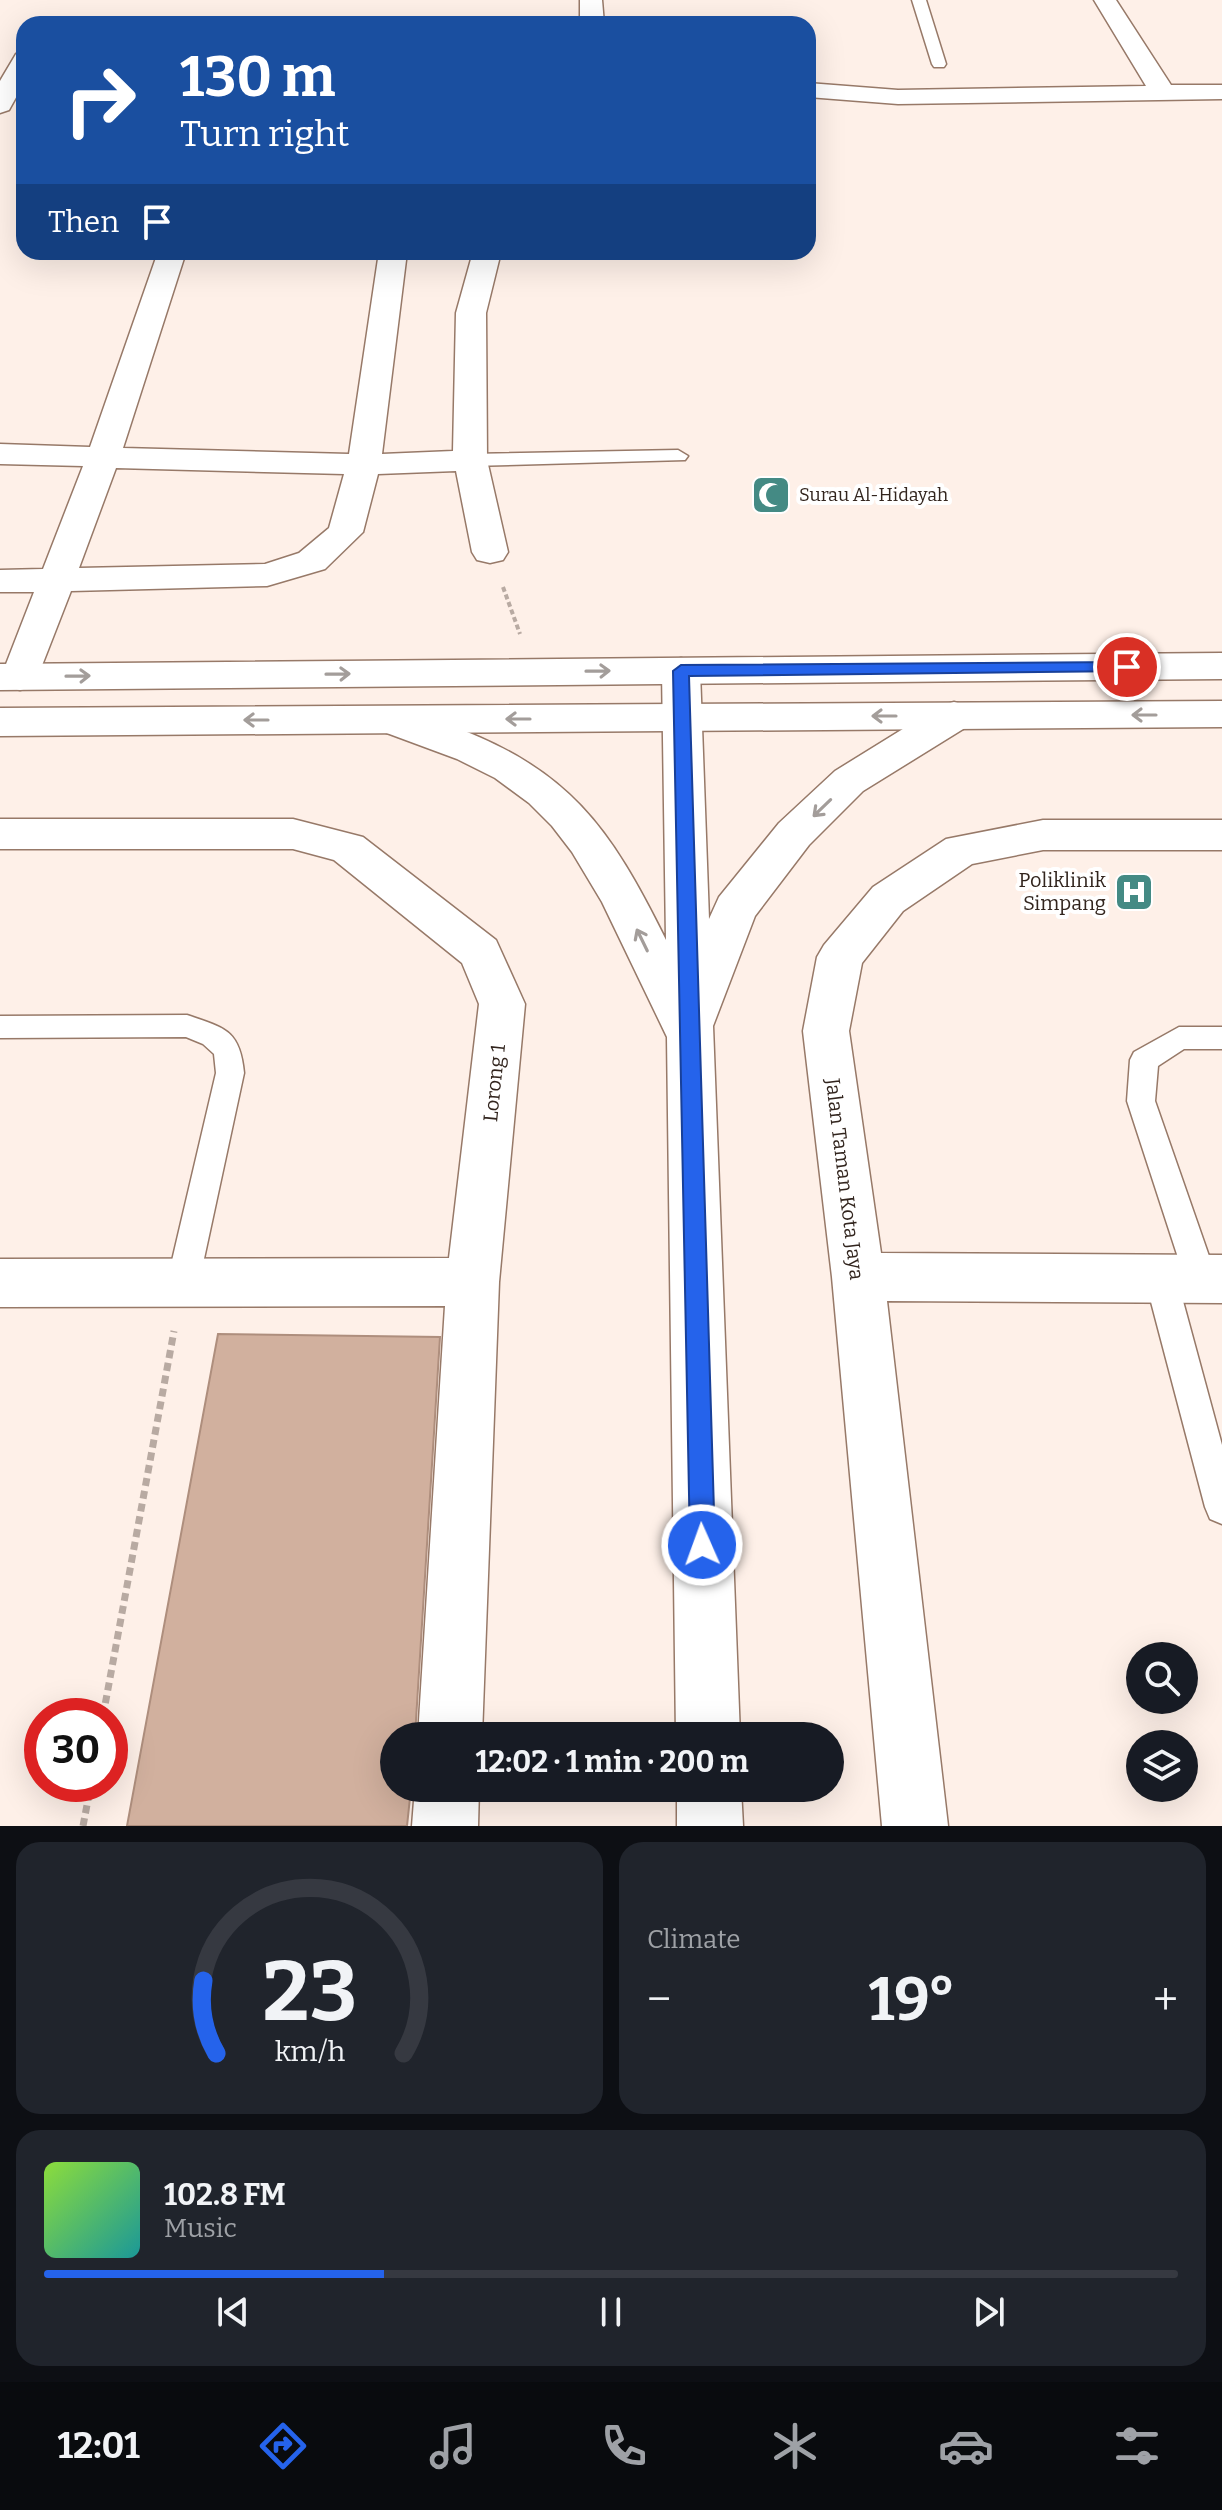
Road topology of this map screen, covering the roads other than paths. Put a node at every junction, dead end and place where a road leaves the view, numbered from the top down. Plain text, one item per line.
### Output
1 (919, 0) edge
2 (1105, 0) edge
3 (939, 64) dead end
4 (16, 74) edge
5 (816, 91) edge
6 (1222, 92) edge
7 (1163, 93) junction
8 (0, 105) edge
9 (169, 260) edge
10 (392, 260) edge
11 (485, 260) edge
12 (0, 454) edge
13 (104, 455) junction
14 (678, 456) dead end
15 (470, 460) junction
16 (364, 465) junction
17 (490, 552) road end
18 (57, 580) junction
19 (0, 581) edge
20 (1222, 666) edge
21 (681, 671) junction
22 (10, 677) edge
23 (1222, 714) edge
24 (954, 716) junction
25 (680, 717) junction
26 (390, 719) junction
27 (0, 722) edge
28 (0, 834) edge
29 (1222, 835) edge
30 (0, 1027) edge
31 (688, 1036) junction
32 (1222, 1038) edge
33 (858, 1277) junction
34 (1195, 1279) edge
35 (183, 1282) junction
36 (473, 1282) junction
37 (0, 1283) edge
38 (1222, 1507) edge
39 (451, 1722) edge
40 (708, 1722) edge
41 (446, 1802) edge
42 (709, 1802) edge
43 (445, 1826) edge
44 (710, 1826) edge
45 (915, 1826) edge

1 - 3 lane
2 - 7 main road
4 - 8 main road
5 - 7 main road
6 - 7 main road
9 - 13 main road
10 - 16 main road
11 - 15 main road
12 - 13 main road
13 - 16 main road
13 - 18 main road
14 - 15 lane
15 - 16 main road
15 - 17 main road
16 - 18 main road
18 - 19 main road
18 - 22 main road
20 - 21 main road
22 -> 21 main road
21 - 25 main road
23 -> 24 main road
24 -> 25 main road
24 -> 31 main road
25 -> 26 main road
25 - 31 main road
26 -> 27 main road
31 -> 26 main road
28 - 36 main road, Lorong 1
29 - 33 main road, Jalan Taman Kota Jaya
30 - 35 lane
31 - 40 main road
32 - 34 lane
33 - 34 main road
33 - 45 main road, Jalan Taman Kota Jaya
34 - 38 lane
35 - 36 main road
35 - 37 main road
36 - 39 main road, Lorong 1
41 - 43 main road
42 - 44 main road

